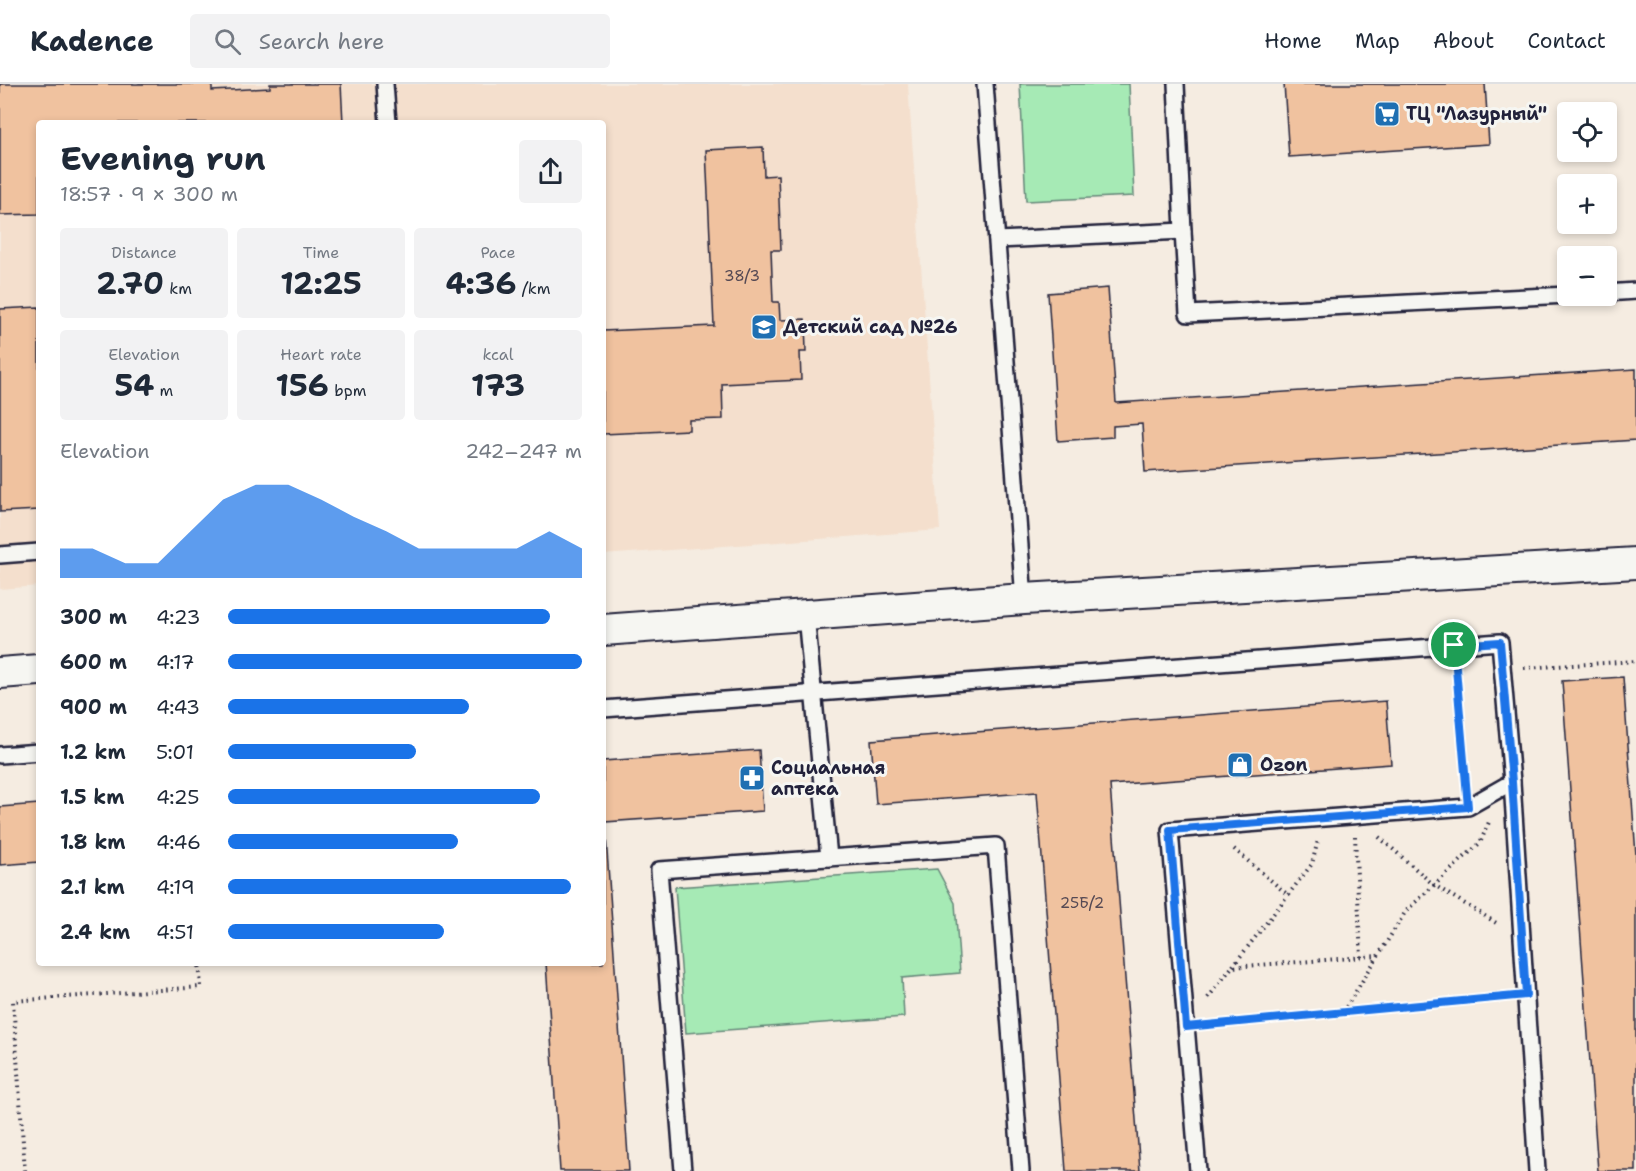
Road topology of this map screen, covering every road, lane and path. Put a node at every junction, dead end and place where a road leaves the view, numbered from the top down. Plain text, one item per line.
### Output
1 (385, 84) edge
2 (985, 84) edge
3 (1176, 84) edge
4 (388, 120) edge
5 (1183, 231) junction
6 (997, 240) junction
7 (1636, 291) edge
8 (1617, 292) edge
9 (1557, 296) edge
10 (36, 552) edge
11 (0, 555) edge
12 (1636, 563) edge
13 (1023, 599) junction
14 (806, 615) junction
15 (606, 630) edge
16 (1454, 645) junction
17 (1636, 661) edge
18 (1502, 669) junction
19 (36, 670) edge
20 (0, 673) edge
21 (813, 692) junction
22 (606, 708) edge
23 (36, 752) edge
24 (0, 755) edge
25 (1512, 782) junction
26 (1490, 794) junction
27 (1468, 807) junction
28 (1354, 816) junction
29 (1318, 819) junction
30 (1223, 826) junction
31 (829, 858) junction
32 (1434, 885) junction
33 (1288, 896) junction
34 (1522, 938) junction
35 (1378, 956) junction
36 (1361, 957) junction
37 (199, 966) edge
38 (1232, 967) junction
39 (1526, 995) junction
40 (1343, 1012) junction
41 (1186, 1027) junction
42 (25, 1171) edge
43 (683, 1171) edge
44 (1021, 1171) edge
45 (1198, 1171) edge
46 (1537, 1171) edge

1 - 4 lane
2 - 6 lane
3 - 5 lane
5 - 6 lane
5 - 9 lane
6 - 13 lane
7 - 8 lane
10 - 11 lane
12 - 13 street
13 - 14 street
14 - 15 street
14 - 21 lane
16 - 18 lane
16 - 21 lane
16 - 27 path
17 - 18 path
18 - 25 lane
19 - 20 street
21 - 22 lane
21 - 31 lane
23 - 24 lane
25 - 26 lane
25 - 34 lane
26 - 27 lane
26 - 32 path
27 - 28 lane
28 - 29 lane
28 - 32 path
28 - 36 path
29 - 30 lane
29 - 33 path
30 - 33 path
30 - 41 lane
31 - 43 lane
31 - 44 lane
32 - 34 path
32 - 35 path
33 - 38 path
34 - 39 lane
35 - 36 path
35 - 40 path
36 - 38 path
37 - 42 path
38 - 41 path
39 - 40 path
39 - 46 lane
40 - 41 path
41 - 45 lane

